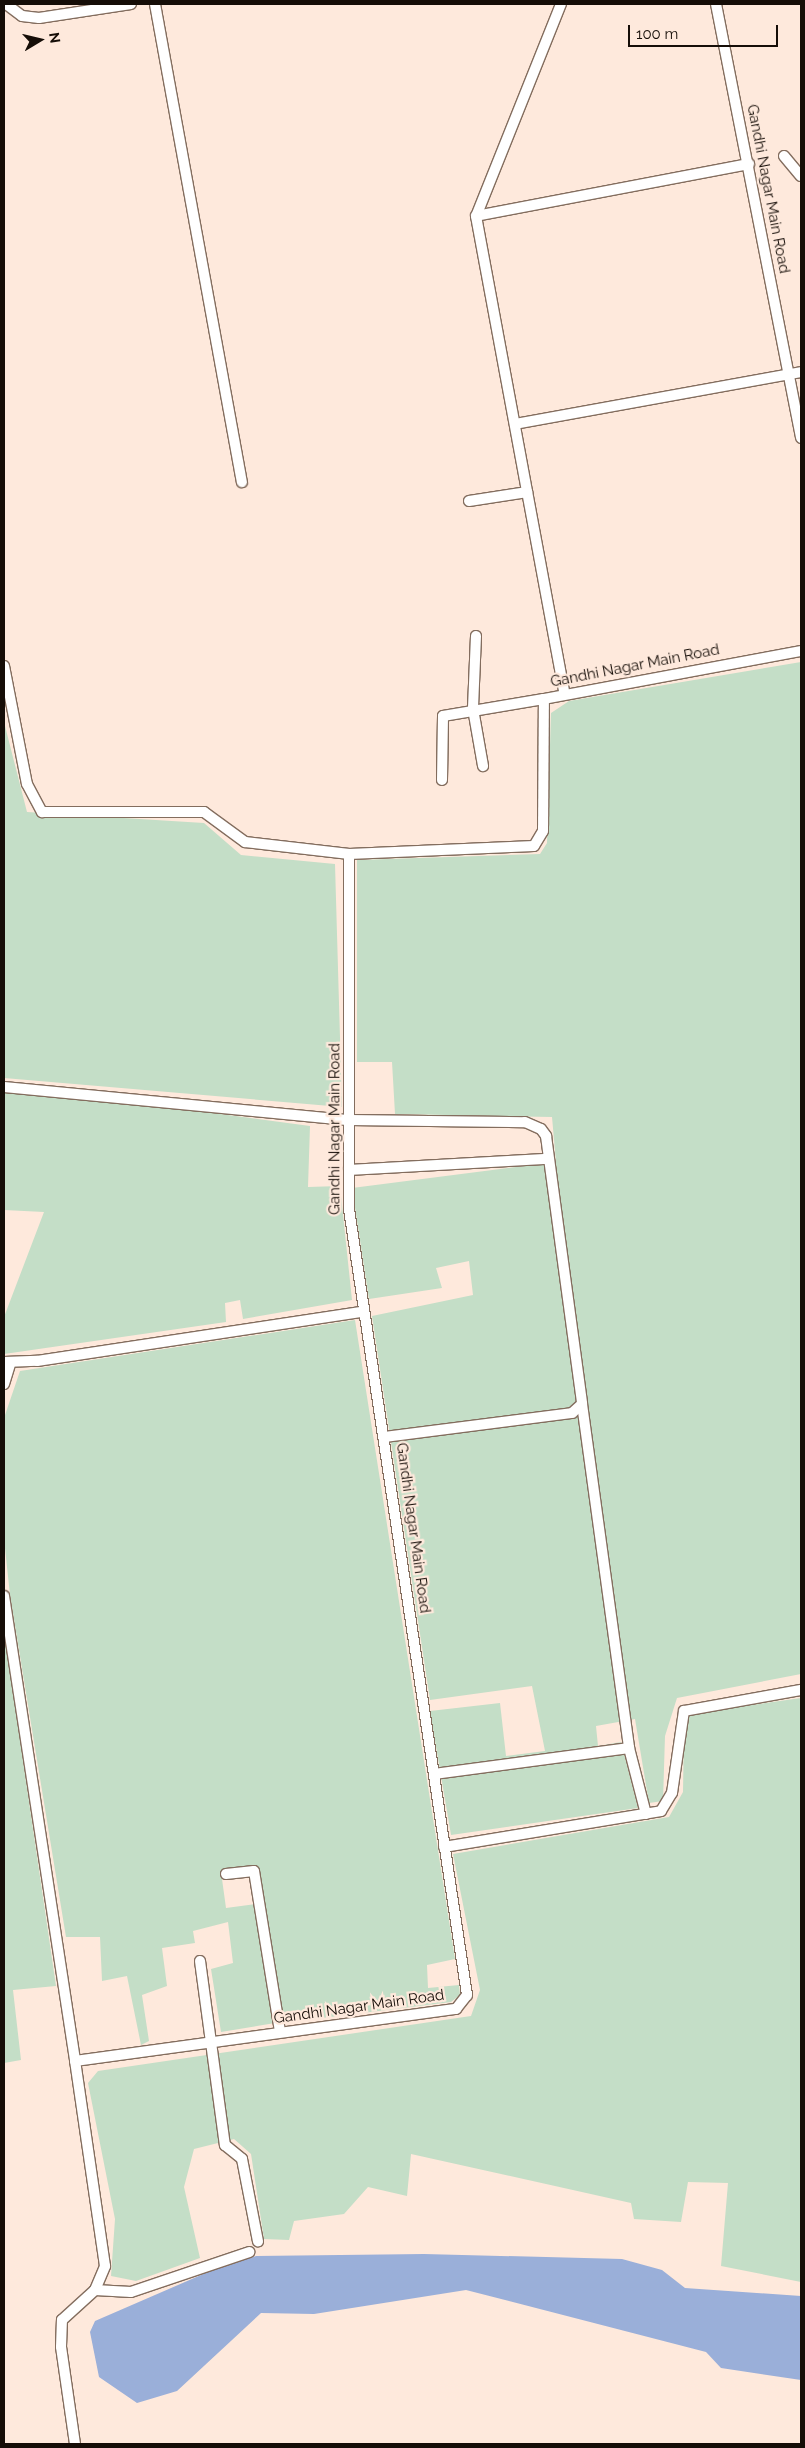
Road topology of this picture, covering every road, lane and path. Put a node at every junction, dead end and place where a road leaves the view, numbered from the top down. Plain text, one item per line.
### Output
1 (6, 4) edge
2 (131, 4) edge
3 (155, 4) edge
4 (561, 4) edge
5 (716, 4) edge
6 (784, 156) dead end
7 (749, 164) junction
8 (801, 176) edge
9 (476, 216) junction
10 (801, 372) edge
11 (789, 375) junction
12 (514, 424) junction
13 (801, 438) edge
14 (242, 482) dead end
15 (527, 492) junction
16 (470, 501) dead end
17 (476, 636) dead end
18 (801, 651) edge
19 (4, 666) edge
20 (564, 692) junction
21 (544, 699) junction
22 (474, 709) junction
23 (483, 766) dead end
24 (442, 780) dead end
25 (349, 854) junction
26 (4, 1086) edge
27 (349, 1120) junction
28 (548, 1159) junction
29 (349, 1170) junction
30 (362, 1312) junction
31 (7, 1363) edge
32 (4, 1384) edge
33 (582, 1404) junction
34 (384, 1437) junction
35 (4, 1596) edge
36 (801, 1690) edge
37 (629, 1748) junction
38 (434, 1774) junction
39 (646, 1814) junction
40 (444, 1847) junction
41 (226, 1874) dead end
42 (200, 1962) dead end
43 (280, 2032) junction
44 (211, 2041) junction
45 (75, 2061) junction
46 (258, 2241) dead end
47 (249, 2252) dead end
48 (95, 2290) junction
49 (75, 2444) edge

1 - 2 street
3 - 14 street
4 - 9 street
5 - 7 street, Gandhi Nagar Main Road
6 - 8 street
7 - 9 street
7 - 11 street, Gandhi Nagar Main Road
9 - 12 street
10 - 11 street
11 - 12 street
11 - 13 street, Gandhi Nagar Main Road
12 - 15 street
15 - 16 street
15 - 20 street
17 - 22 street
18 - 20 street, Gandhi Nagar Main Road
19 - 25 street
20 - 21 street, Gandhi Nagar Main Road
21 - 22 street
21 - 25 street, Gandhi Nagar Main Road
22 - 23 street
22 - 24 street
25 - 27 street, Gandhi Nagar Main Road
26 - 27 street
27 - 28 street
27 - 29 street, Gandhi Nagar Main Road
28 - 29 street
28 - 33 street
29 - 30 street, Gandhi Nagar Main Road
30 - 31 street
30 - 34 street, Gandhi Nagar Main Road
31 - 32 street
33 - 34 street
33 - 37 street
34 - 38 street, Gandhi Nagar Main Road
35 - 45 street
36 - 39 street
37 - 38 street
37 - 39 street
38 - 40 street, Gandhi Nagar Main Road
39 - 40 street
40 - 43 street, Gandhi Nagar Main Road
41 - 43 street
42 - 44 street
43 - 44 street, Gandhi Nagar Main Road
44 - 45 street, Gandhi Nagar Main Road
44 - 46 street
45 - 48 street
47 - 48 street
48 - 49 street

